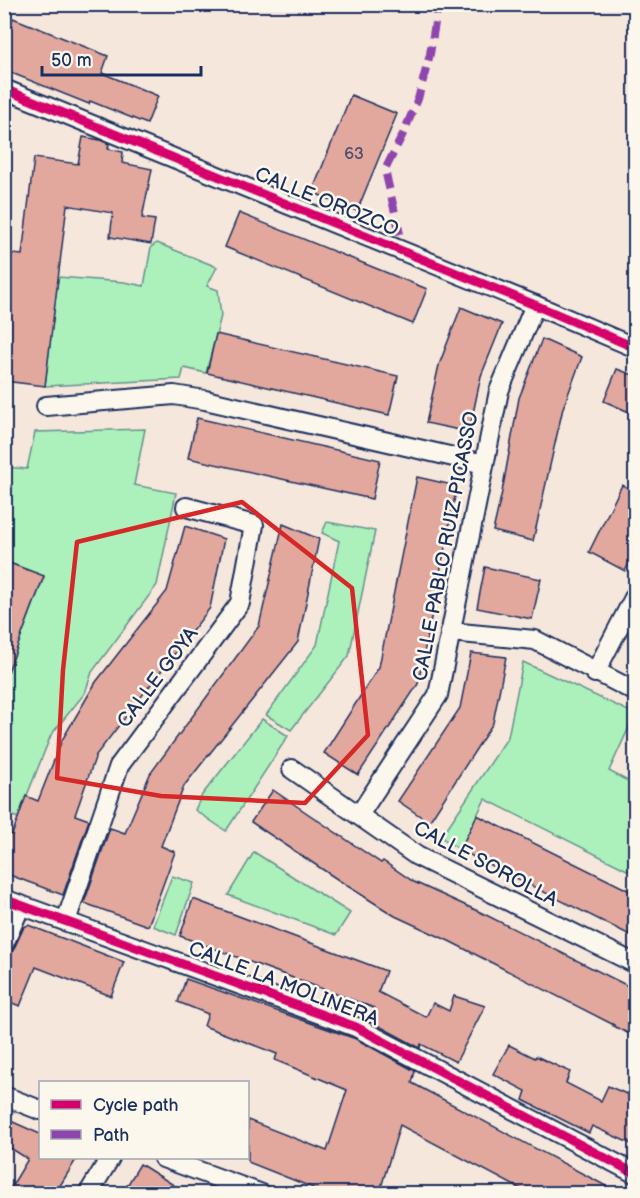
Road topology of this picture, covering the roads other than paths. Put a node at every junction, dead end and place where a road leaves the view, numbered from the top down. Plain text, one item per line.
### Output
1 (4, 89) edge
2 (535, 305) junction
3 (636, 348) edge
4 (46, 406) dead end
5 (484, 464) junction
6 (186, 507) dead end
7 (636, 594) edge
8 (450, 632) junction
9 (595, 673) junction
10 (636, 692) edge
11 (292, 769) dead end
12 (359, 815) junction
13 (13, 902) edge
14 (66, 921) junction
15 (4, 944) edge
16 (636, 964) edge
17 (4, 1096) edge
18 (39, 1110) edge
19 (109, 1159) edge
20 (166, 1159) edge
21 (636, 1174) edge
22 (87, 1194) edge
23 (262, 1194) edge

1 - 2 street, CALLE OROZCO
2 - 3 street, CALLE OROZCO
2 - 5 street, CALLE PABLO RUIZ PICASSO
4 - 5 street
5 - 8 street, CALLE PABLO RUIZ PICASSO
6 - 14 street, CALLE GOYA
7 - 9 street
8 - 9 street
8 - 12 street, CALLE PABLO RUIZ PICASSO
9 - 10 street
11 - 12 street, CALLE SOROLLA
12 - 16 street, CALLE SOROLLA
13 - 14 street, CALLE LA MOLINERA
13 - 15 street
14 - 21 street, CALLE LA MOLINERA
17 - 18 street
19 - 22 street
20 - 23 street

